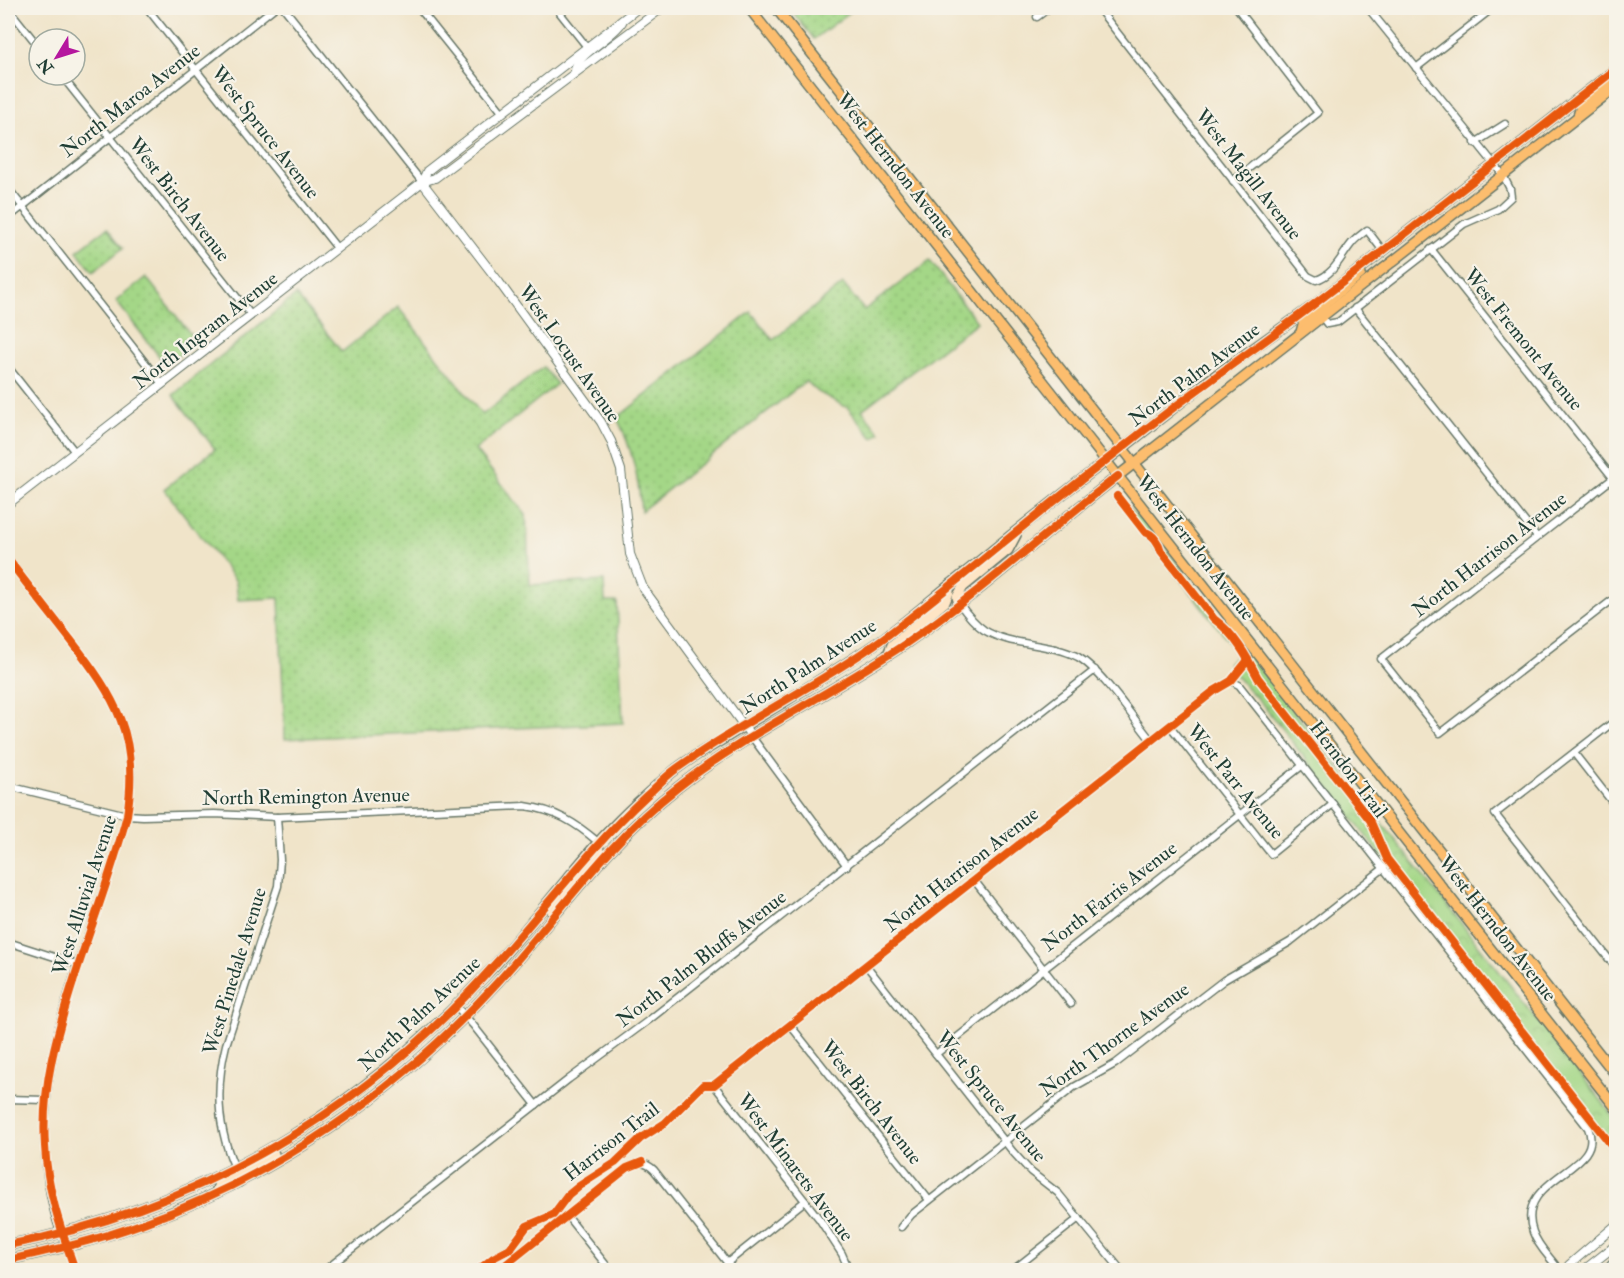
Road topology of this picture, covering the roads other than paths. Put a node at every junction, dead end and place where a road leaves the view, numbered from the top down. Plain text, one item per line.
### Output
1 (8, 8) edge
2 (147, 8) edge
3 (274, 8) edge
4 (284, 8) edge
5 (419, 8) edge
6 (556, 8) edge
7 (638, 8) edge
8 (662, 8) edge
9 (749, 8) edge
10 (776, 8) edge
11 (1049, 8) edge
12 (1098, 8) edge
13 (1238, 8) edge
14 (1368, 8) edge
15 (1493, 8) edge
16 (1037, 17) dead end
17 (624, 18) junction
18 (27, 31) edge
19 (587, 47) junction
20 (1416, 68) junction
21 (196, 69) junction
22 (1617, 69) edge
23 (575, 72) junction
24 (1617, 78) edge
25 (70, 87) edge
26 (1617, 87) edge
27 (502, 112) junction
28 (1578, 116) junction
29 (1505, 124) dead end
30 (110, 137) junction
31 (1475, 143) junction
32 (1493, 165) junction
33 (1503, 175) junction
34 (1233, 181) junction
35 (422, 182) junction
36 (8, 188) edge
37 (22, 207) junction
38 (8, 218) edge
39 (337, 248) junction
40 (1431, 249) junction
41 (1383, 251) junction
42 (1355, 309) junction
43 (251, 315) junction
44 (1321, 316) junction
45 (1301, 332) junction
46 (8, 367) edge
47 (162, 384) junction
48 (1123, 448) junction
49 (75, 452) junction
50 (1106, 461) junction
51 (1135, 464) junction
52 (1118, 476) junction
53 (1615, 477) edge
54 (8, 504) edge
55 (1018, 530) junction
56 (1537, 537) junction
57 (8, 559) edge
58 (949, 586) junction
59 (1617, 597) edge
60 (959, 603) junction
61 (887, 656) junction
62 (1095, 670) junction
63 (1617, 720) edge
64 (743, 726) junction
65 (1170, 726) junction
66 (752, 737) junction
67 (1151, 740) junction
68 (1574, 753) junction
69 (1303, 765) junction
70 (8, 786) edge
71 (1334, 804) junction
72 (1617, 807) edge
73 (128, 815) junction
74 (1240, 815) junction
75 (277, 818) junction
76 (598, 842) junction
77 (847, 866) junction
78 (1384, 868) junction
79 (974, 880) junction
80 (542, 930) junction
81 (8, 942) edge
82 (79, 965) junction
83 (866, 965) junction
84 (1617, 968) edge
85 (1043, 969) junction
86 (1071, 1004) dead end
87 (456, 1006) junction
88 (466, 1016) junction
89 (790, 1025) junction
90 (936, 1054) junction
91 (1617, 1075) edge
92 (714, 1085) joint
93 (8, 1099) edge
94 (45, 1100) junction
95 (536, 1105) junction
96 (1617, 1108) edge
97 (323, 1116) junction
98 (1005, 1141) junction
99 (235, 1168) junction
100 (239, 1182) junction
101 (216, 1193) junction
102 (929, 1200) junction
103 (805, 1201) junction
104 (567, 1216) junction
105 (1079, 1218) junction
106 (1617, 1225) edge
107 (901, 1227) dead end
108 (62, 1233) junction
109 (8, 1245) edge
110 (1617, 1245) edge
111 (66, 1247) junction
112 (8, 1260) edge
113 (1617, 1260) edge
114 (727, 1263) junction
115 (75, 1270) edge
116 (325, 1270) edge
117 (499, 1270) edge
118 (610, 1270) edge
119 (734, 1270) edge
120 (849, 1270) edge
121 (1013, 1270) edge
122 (1121, 1270) edge
123 (1559, 1270) edge
124 (1567, 1270) edge
125 (1584, 1270) edge
126 (1605, 1270) edge

1 - 18 street
2 - 21 street, West Spruce Avenue
3 - 21 street, North Maroa Avenue
4 - 35 street, West Locust Avenue
5 - 27 street
6 - 19 street
7 - 17 street, North Ingram Avenue
8 - 23 street, North Ingram Avenue
9 - 50 main road, West Herndon Avenue
10 - 48 main road, West Herndon Avenue
11 - 16 street
12 - 34 street, West Magill Avenue
13 - 34 street
14 - 20 street
15 - 20 street
17 - 19 street, North Ingram Avenue
17 - 23 street
19 - 27 street, North Ingram Avenue
20 - 31 street
21 - 30 street, North Maroa Avenue
21 - 39 street, West Spruce Avenue
22 - 32 main road, North Palm Avenue
23 - 35 street, North Ingram Avenue
24 - 28 main road
25 - 30 street, West Birch Avenue
26 - 28 main road, North Palm Avenue
27 - 35 street, North Ingram Avenue
28 - 33 main road, North Palm Avenue
29 - 31 street
30 - 37 street, North Maroa Avenue
30 - 43 street, West Birch Avenue
31 - 32 street
32 - 33 street
32 - 41 main road, North Palm Avenue
33 - 40 street
33 - 44 main road, North Palm Avenue
34 - 41 street, West Magill Avenue
35 - 39 street, North Ingram Avenue
35 - 64 street, West Locust Avenue
36 - 37 street
37 - 38 street, North Maroa Avenue
37 - 47 street
39 - 43 street, North Ingram Avenue
40 - 42 street
40 - 53 street, West Fremont Avenue
41 - 45 main road
41 - 48 main road, North Palm Avenue
42 - 44 street
42 - 56 street
43 - 47 street, North Ingram Avenue
44 - 45 main road, North Palm Avenue
45 - 51 main road, North Palm Avenue
46 - 49 street
47 - 49 street, North Ingram Avenue
48 - 50 main road, North Palm Avenue
48 - 51 main road, West Herndon Avenue
49 - 54 street, North Ingram Avenue
50 - 52 main road, West Herndon Avenue
50 - 55 main road, North Palm Avenue
51 - 52 main road, North Palm Avenue
51 - 91 main road, West Herndon Avenue
52 - 60 main road, North Palm Avenue
52 - 96 main road, West Herndon Avenue
53 - 56 street, North Harrison Avenue
55 - 58 main road, North Palm Avenue
55 - 60 main road
56 - 59 street, North Harrison Avenue
57 - 73 street, West Alluvial Avenue
58 - 61 main road
58 - 64 main road, North Palm Avenue
60 - 61 main road, North Palm Avenue
60 - 62 street
61 - 66 main road, North Palm Avenue
62 - 67 street
62 - 77 street, North Palm Bluffs Avenue
63 - 68 street
64 - 66 street, West Locust Avenue
64 - 76 main road, North Palm Avenue
65 - 67 street, North Harrison Avenue
65 - 69 street, North Harrison Avenue
65 - 74 street, West Parr Avenue
66 - 77 street, West Locust Avenue
66 - 80 main road, North Palm Avenue
67 - 79 street, North Harrison Avenue
68 - 72 street
68 - 84 street
69 - 71 street
69 - 74 street, North Farris Avenue
70 - 73 street, North Remington Avenue
71 - 74 street, West Parr Avenue
71 - 78 street
73 - 75 street, North Remington Avenue
73 - 82 street, West Alluvial Avenue
74 - 85 street, North Farris Avenue
75 - 76 street, North Remington Avenue
75 - 99 street, West Pinedale Avenue
76 - 80 main road
76 - 87 main road, North Palm Avenue
77 - 95 street, North Palm Bluffs Avenue
78 - 98 street, North Thorne Avenue
78 - 123 street
79 - 83 street, North Harrison Avenue
79 - 85 street
80 - 88 main road, North Palm Avenue
81 - 82 street
82 - 94 street, West Alluvial Avenue
83 - 89 street, North Harrison Avenue
83 - 90 street, West Spruce Avenue
85 - 86 street
85 - 90 street, North Farris Avenue
87 - 88 street
87 - 97 main road, North Palm Avenue
88 - 95 street
88 - 100 main road, North Palm Avenue
89 - 92 street, North Harrison Avenue
89 - 102 street, West Birch Avenue
90 - 98 street, West Spruce Avenue
92 - 103 street, West Minarets Avenue
93 - 94 street
94 - 108 street, West Alluvial Avenue
95 - 116 street, North Palm Bluffs Avenue
97 - 99 main road, North Palm Avenue
97 - 100 main road
98 - 102 street, North Thorne Avenue
98 - 105 street, West Spruce Avenue
99 - 101 main road
99 - 108 main road, North Palm Avenue
100 - 101 main road, North Palm Avenue
101 - 111 main road, North Palm Avenue
102 - 107 street, North Thorne Avenue
103 - 114 street
103 - 120 street, West Minarets Avenue
104 - 114 street
104 - 117 street
104 - 118 street
105 - 121 street
105 - 122 street, West Spruce Avenue
106 - 124 street
108 - 109 main road, North Palm Avenue
108 - 111 street, West Alluvial Avenue
110 - 125 street
111 - 112 main road, North Palm Avenue
111 - 115 street, West Alluvial Avenue
113 - 126 street
114 - 119 street

